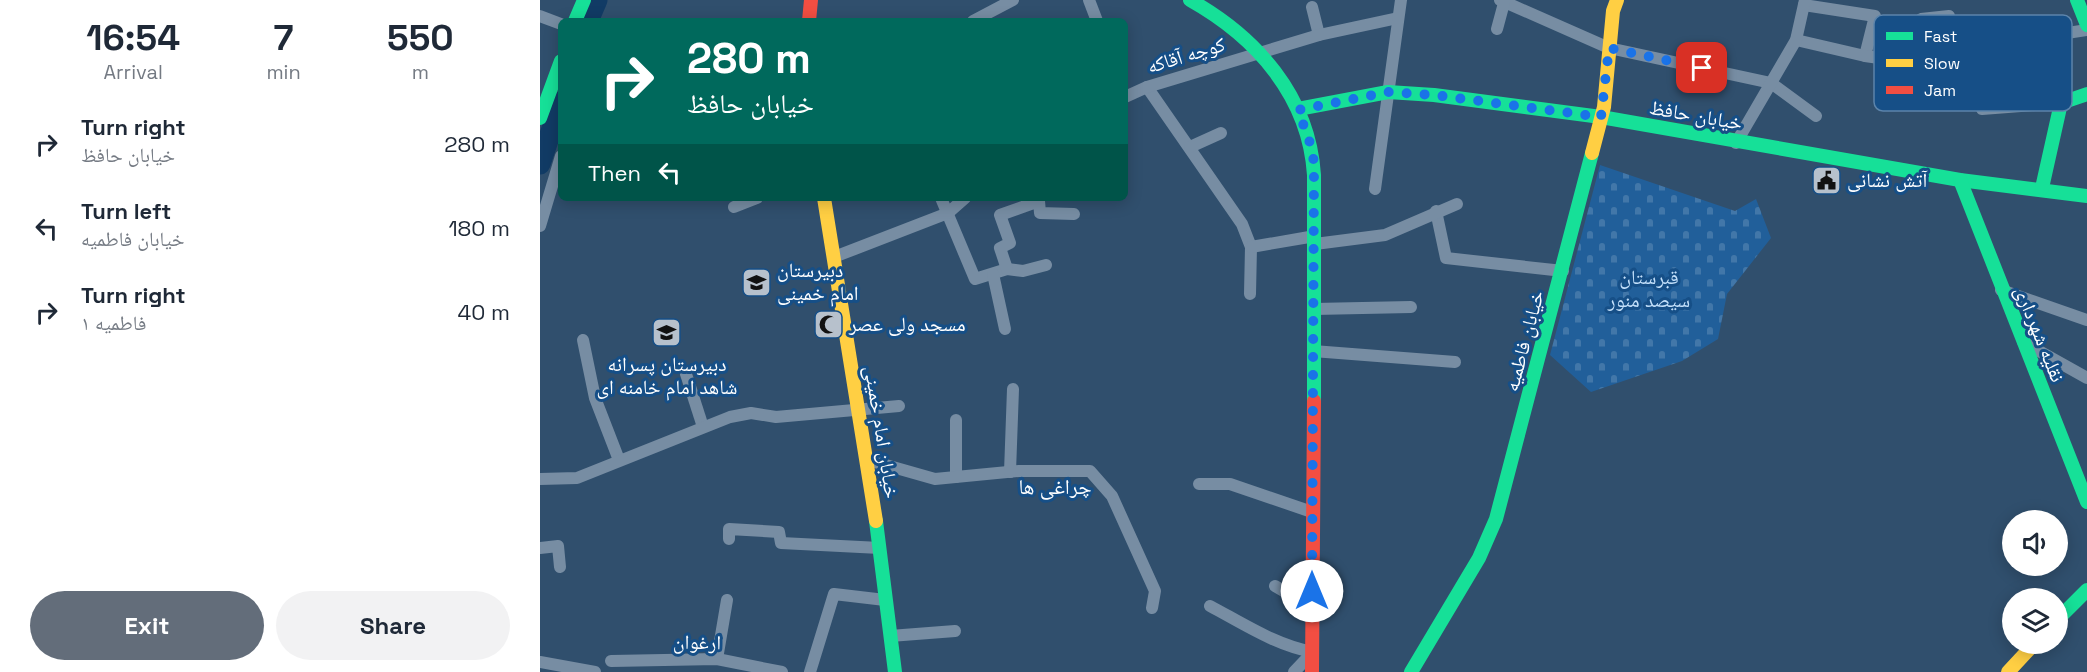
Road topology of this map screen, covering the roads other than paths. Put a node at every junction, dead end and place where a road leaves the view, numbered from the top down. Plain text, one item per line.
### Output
1 (584, 0) edge
2 (811, 0) edge
3 (1012, 0) edge
4 (1089, 0) edge
5 (1190, 0) edge
6 (1212, 0) edge
7 (1401, 0) edge
8 (1617, 0) edge
9 (2077, 0) edge
10 (1502, 1) edge
11 (1805, 2) edge
12 (1312, 7) dead end
13 (1215, 14) junction
14 (540, 16) edge
15 (1874, 16) edge
16 (576, 18) edge
17 (809, 18) edge
18 (979, 18) edge
19 (1096, 18) edge
20 (1398, 18) junction
21 (1874, 20) edge
22 (558, 23) edge
23 (2087, 25) edge
24 (1497, 29) dead end
25 (2087, 30) edge
26 (2072, 32) edge
27 (1319, 35) junction
28 (1796, 40) junction
29 (1609, 48) junction
30 (1259, 52) junction
31 (1865, 56) junction
32 (1874, 57) edge
33 (558, 69) edge
34 (1772, 83) junction
35 (1147, 87) junction
36 (1388, 92) junction
37 (2087, 94) edge
38 (1128, 96) edge
39 (2072, 99) edge
40 (1298, 110) junction
41 (2059, 111) edge
42 (1816, 116) dead end
43 (1601, 117) junction
44 (540, 118) edge
45 (1221, 133) dead end
46 (1736, 142) junction
47 (1190, 147) junction
48 (558, 166) edge
49 (1960, 180) junction
50 (2042, 188) junction
51 (1375, 189) dead end
52 (2087, 196) edge
53 (749, 201) edge
54 (825, 201) edge
55 (942, 201) edge
56 (962, 201) edge
57 (1457, 204) dead end
58 (734, 207) dead end
59 (1436, 211) junction
60 (948, 213) junction
61 (1074, 214) dead end
62 (540, 226) edge
63 (1315, 240) junction
64 (1251, 248) junction
65 (834, 257) junction
66 (1046, 265) dead end
67 (1007, 269) junction
68 (1563, 272) junction
69 (993, 274) junction
70 (2001, 290) junction
71 (1250, 294) dead end
72 (1411, 307) dead end
73 (1314, 309) junction
74 (2087, 320) edge
75 (1005, 329) dead end
76 (583, 340) dead end
77 (2022, 341) junction
78 (1313, 351) junction
79 (1455, 362) dead end
80 (686, 374) dead end
81 (2087, 378) edge
82 (1013, 389) dead end
83 (898, 406) dead end
84 (860, 410) junction
85 (956, 420) dead end
86 (703, 427) junction
87 (618, 460) junction
88 (868, 460) junction
89 (2080, 470) edge
90 (1010, 472) junction
91 (956, 477) junction
92 (540, 478) edge
93 (1199, 484) dead end
94 (2087, 502) edge
95 (1312, 512) junction
96 (729, 539) dead end
97 (540, 548) edge
98 (880, 548) junction
99 (560, 567) dead end
100 (1275, 586) dead end
101 (2087, 590) edge
102 (727, 600) dead end
103 (885, 600) junction
104 (1210, 606) dead end
105 (1152, 608) dead end
106 (1312, 608) junction
107 (2068, 609) edge
108 (955, 631) dead end
109 (890, 636) junction
110 (1313, 652) junction
111 (2025, 654) edge
112 (611, 661) dead end
113 (540, 662) edge
114 (723, 664) edge
115 (646, 667) edge
116 (595, 672) edge
117 (782, 672) edge
118 (810, 672) edge
119 (895, 672) edge
120 (1294, 672) edge
121 (1312, 672) edge
122 (1411, 672) edge
123 (2008, 672) edge

1 - 16 main road
2 - 17 main road
3 - 18 street
4 - 19 street
5 - 13 main road
6 - 13 street
7 - 20 street
8 - 29 main road, خیابان فاطمیه
9 - 23 main road
10 - 24 street
10 - 29 street
11 - 15 street
11 - 28 street
12 - 27 street
13 - 30 main road
14 - 22 street
20 - 27 street, کوچه آقاکه
20 - 36 street
21 - 31 street
25 - 26 street
27 - 30 street, کوچه آقاکه
28 - 31 street
28 - 34 street
29 - 34 street
29 - 43 main road, خیابان فاطمیه
30 - 35 street, کوچه آقاکه
30 - 40 main road
31 - 32 street
33 - 44 main road
34 - 42 street
34 - 46 street
35 - 38 street, کوچه آقاکه
35 - 47 street
36 - 40 main road, خیابان حافظ
36 - 43 main road, خیابان حافظ
36 - 51 street
37 - 39 main road
40 - 63 main road
41 - 50 main road
43 - 46 main road, خیابان حافظ
43 - 68 main road, خیابان فاطمیه
45 - 47 street
46 - 49 main road, خیابان حافظ
47 - 64 street
48 - 62 street
49 - 50 main road, خیابان حافظ
49 - 70 main road, نقلیه شهرداری
50 - 52 main road, خیابان حافظ
53 - 58 street
54 - 65 main road, خیابان امام خمینی
55 - 60 street
56 - 60 street
57 - 59 street
59 - 63 street
59 - 68 street
60 - 65 street
60 - 69 street
61 - 67 street
63 - 64 street
63 - 73 main road
64 - 71 street
65 - 84 main road, خیابان امام خمینی
66 - 67 street
67 - 69 street
68 - 122 main road, خیابان فاطمیه
69 - 75 street
70 - 74 street
70 - 77 main road, نقلیه شهرداری
72 - 73 street
73 - 78 main road
76 - 87 street
77 - 81 street
77 - 89 main road, نقلیه شهرداری
78 - 79 street
78 - 95 main road
80 - 86 street
82 - 90 street
83 - 84 street
84 - 86 street
84 - 88 main road, خیابان امام خمینی
85 - 91 street
86 - 87 street
87 - 92 street
88 - 91 street
88 - 98 main road, خیابان امام خمینی
89 - 94 main road, نقلیه شهرداری
90 - 91 street
90 - 105 street
93 - 95 street
95 - 106 main road
96 - 98 street
97 - 99 street
98 - 103 main road, خیابان امام خمینی
100 - 106 street
101 - 107 main road
102 - 114 street
103 - 109 main road, خیابان امام خمینی
103 - 118 street
104 - 110 street
106 - 110 main road
108 - 109 street
109 - 119 main road, خیابان امام خمینی
110 - 120 street
110 - 121 main road
111 - 123 main road
112 - 115 street, ارغوان
113 - 116 street
114 - 115 street, ارغوان
114 - 117 street, ارغوان

